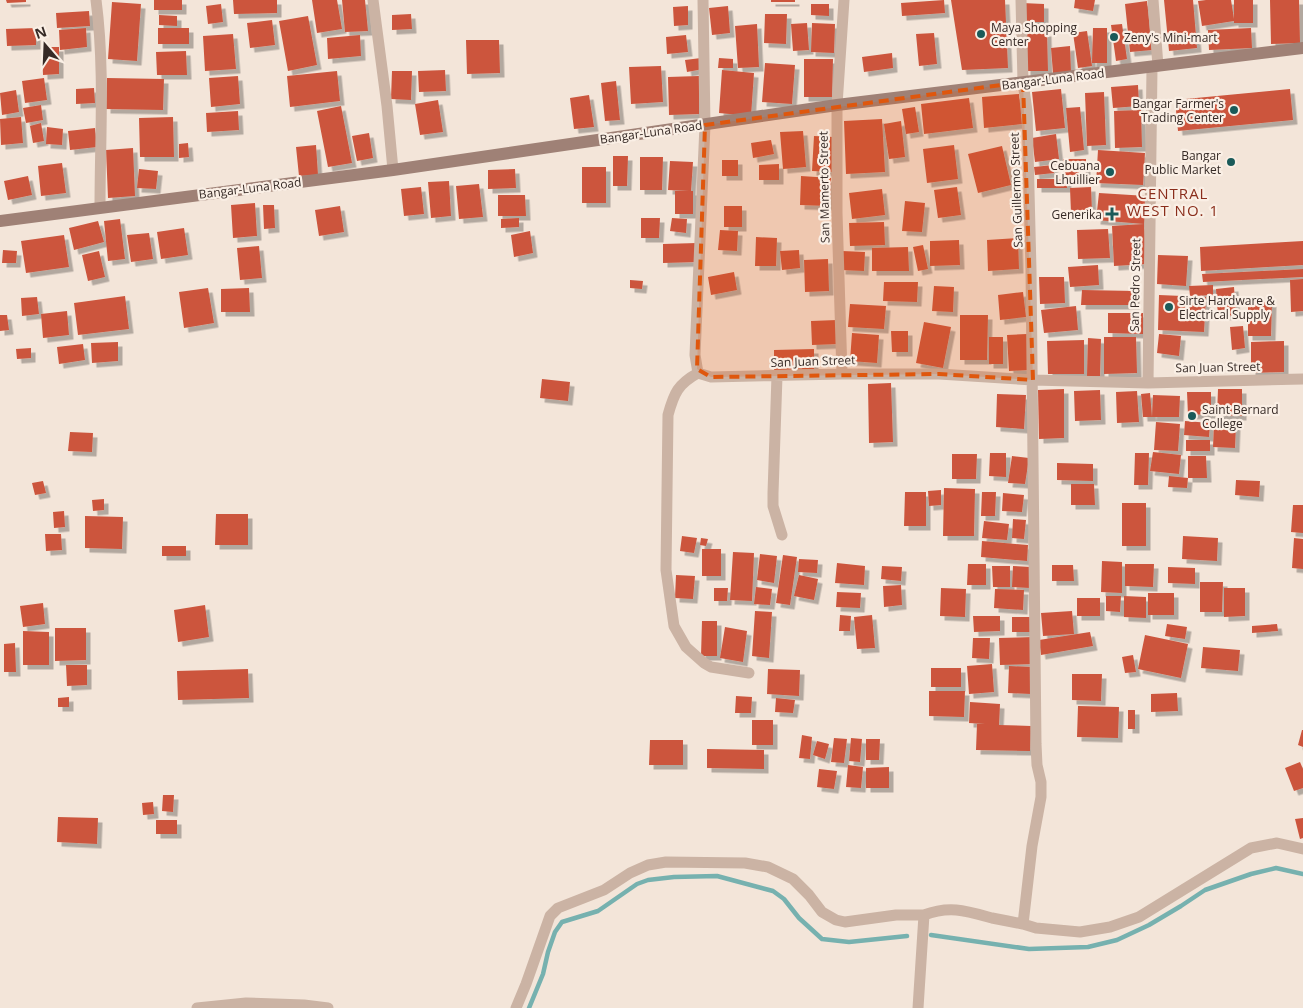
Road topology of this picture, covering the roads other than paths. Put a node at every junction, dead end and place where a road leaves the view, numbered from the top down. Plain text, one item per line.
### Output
1 (96, 0) edge
2 (373, 0) edge
3 (703, 0) edge
4 (844, 0) edge
5 (1021, 0) edge
6 (1153, 0) edge
7 (1303, 48) edge
8 (1155, 67) junction
9 (1023, 82) junction
10 (837, 105) junction
11 (705, 124) junction
12 (393, 170) junction
13 (100, 207) junction
14 (0, 221) edge
15 (698, 373) junction
16 (842, 374) junction
17 (777, 376) junction
18 (1303, 379) edge
19 (1033, 380) junction
20 (1148, 383) junction
21 (782, 535) dead end
22 (749, 673) dead end
23 (1303, 849) edge
24 (924, 915) junction
25 (1023, 924) junction
26 (197, 1008) edge
27 (328, 1008) edge
28 (516, 1008) edge
29 (918, 1008) edge

1 - 13 street
2 - 12 street
3 - 11 street
4 - 10 street, San Mamerto Street
5 - 9 street, San Guillermo Street
6 - 8 street, San Pedro Street
7 - 8 main road, Bangar-Luna Road
8 - 9 main road, Bangar-Luna Road
8 - 20 street, San Pedro Street
9 - 10 main road, Bangar-Luna Road
9 - 19 street, San Guillermo Street
10 - 11 main road, Bangar-Luna Road
10 - 16 street, San Mamerto Street
11 - 12 main road, Bangar-Luna Road
11 - 15 street
12 - 13 main road, Bangar-Luna Road
13 - 14 main road, Bangar-Luna Road
15 - 17 street, San Juan Street
15 - 22 street
16 - 17 street, San Juan Street
16 - 19 street, San Juan Street
17 - 21 street
18 - 20 street, San Juan Street
19 - 20 street, San Juan Street
19 - 25 street, San Guillermo Street
23 - 25 street
24 - 25 street
24 - 28 street
24 - 29 street
26 - 27 street

